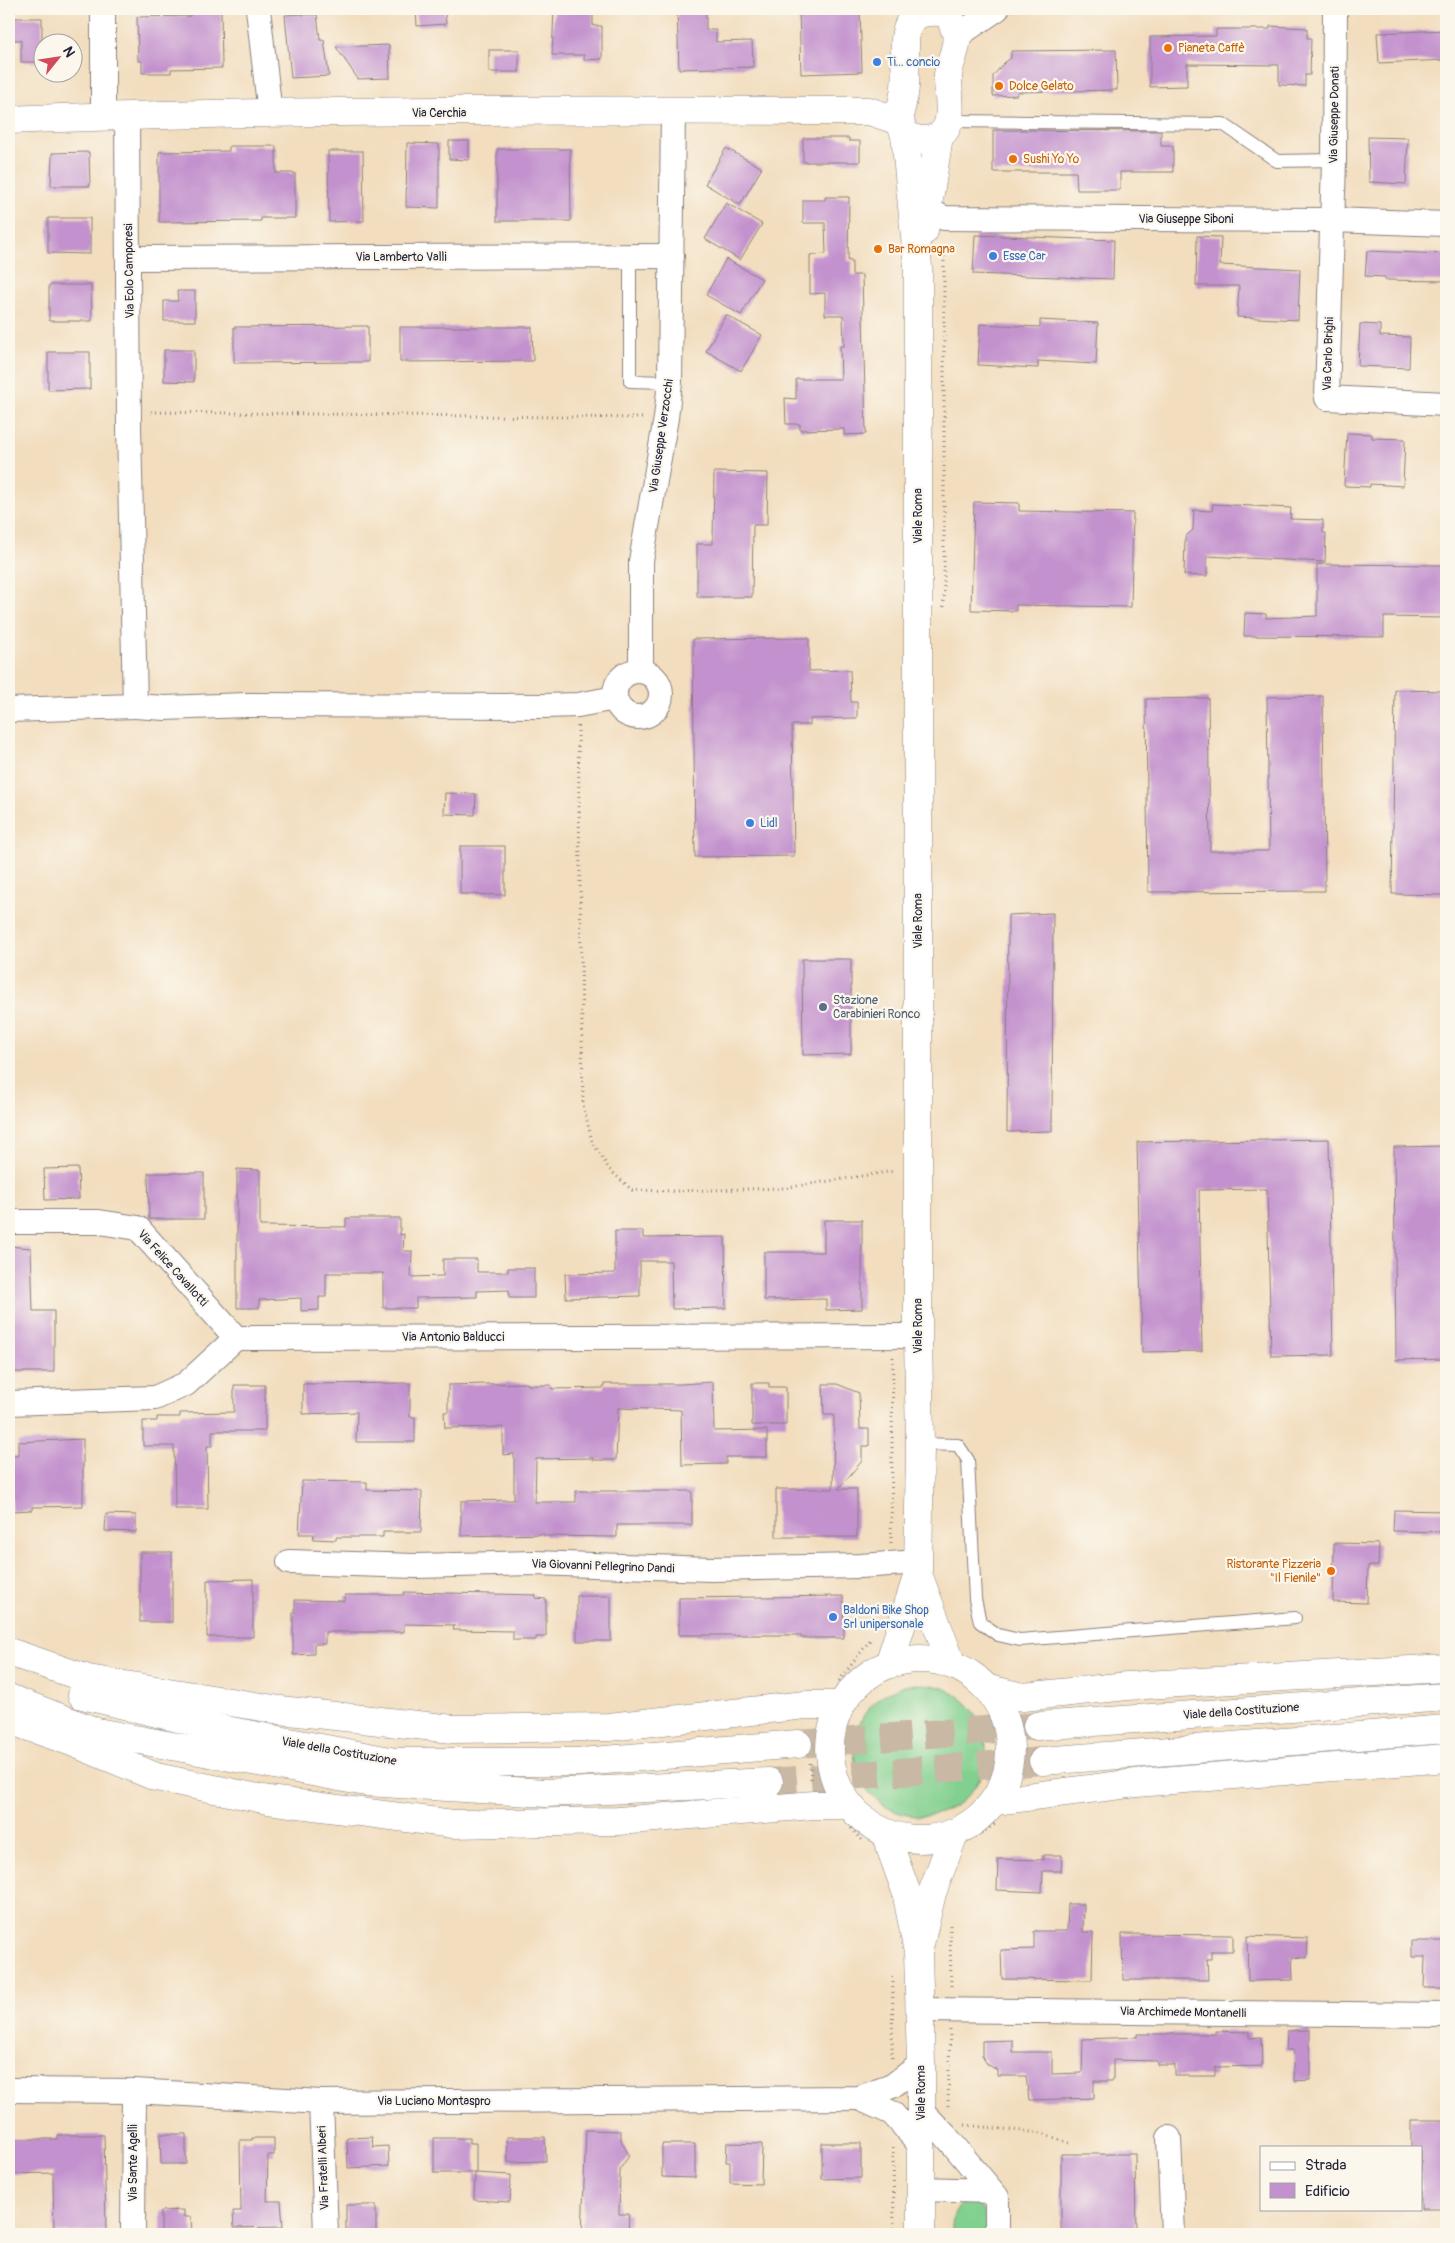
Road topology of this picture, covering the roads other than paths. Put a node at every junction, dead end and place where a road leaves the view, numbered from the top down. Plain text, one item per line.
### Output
1 (103, 9) edge
2 (258, 9) edge
3 (975, 9) edge
4 (997, 9) edge
5 (1336, 9) edge
6 (915, 12) edge
7 (950, 19) edge
8 (905, 88) junction
9 (673, 111) junction
10 (869, 111) junction
11 (270, 114) junction
12 (115, 116) junction
13 (9, 120) edge
14 (902, 128) junction
15 (944, 128) junction
16 (1334, 160) junction
17 (936, 214) junction
18 (1332, 220) junction
19 (1446, 224) edge
20 (630, 256) junction
21 (672, 256) junction
22 (129, 258) junction
23 (918, 267) junction
24 (670, 382) junction
25 (1446, 404) edge
26 (641, 671) junction
27 (615, 698) junction
28 (135, 706) junction
29 (9, 710) edge
30 (9, 1222) edge
31 (906, 1336) junction
32 (236, 1338) junction
33 (9, 1403) edge
34 (920, 1444) junction
35 (289, 1562) dead end
36 (909, 1566) junction
37 (1295, 1618) dead end
38 (9, 1652) edge
39 (889, 1664) junction
40 (952, 1664) junction
41 (1446, 1668) edge
42 (9, 1669) edge
43 (988, 1689) junction
44 (839, 1694) junction
45 (1446, 1697) edge
46 (9, 1698) edge
47 (9, 1720) edge
48 (1037, 1726) tunnel mouth
49 (1446, 1729) edge
50 (798, 1744) tunnel mouth
51 (1446, 1758) edge
52 (1043, 1761) tunnel mouth
53 (769, 1782) tunnel mouth
54 (995, 1801) junction
55 (845, 1816) junction
56 (954, 1834) junction
57 (875, 1838) junction
58 (918, 1952) junction
59 (919, 2010) junction
60 (1446, 2015) edge
61 (921, 2064) junction
62 (9, 2090) edge
63 (134, 2091) junction
64 (859, 2098) junction
65 (321, 2102) junction
66 (920, 2109) junction
67 (1169, 2138) dead end
68 (921, 2146) junction
69 (921, 2189) junction
70 (991, 2191) junction
71 (133, 2234) edge
72 (326, 2234) edge
73 (921, 2234) edge
74 (997, 2234) edge
75 (1173, 2234) edge

1 - 12 street, Via Eolo Camporesi
2 - 11 street
3 - 7 street
4 - 7 street
5 - 16 street, Via Giuseppe Donati
6 - 7 main road
6 - 8 main road, Viale Roma
7 - 15 main road, Viale Roma
8 - 10 main road
8 - 14 main road, Viale Roma
9 - 10 main road, Via Cerchia
9 - 11 main road, Via Cerchia
9 - 21 street, Via Giuseppe Verzocchi
10 - 14 main road, Via Cerchia
11 - 12 main road, Via Cerchia
12 - 13 main road, Via Cerchia
12 - 22 street, Via Eolo Camporesi
14 - 15 main road, Via Cerchia
14 - 23 main road, Viale Roma
15 - 16 lane
15 - 17 main road, Viale Roma
16 - 18 street, Via Giuseppe Donati
17 - 18 street, Via Giuseppe Siboni
17 - 23 main road, Viale Roma
18 - 19 street, Via Giuseppe Siboni
18 - 25 street, Via Carlo Brighi
20 - 21 street, Via Lamberto Valli
20 - 22 street, Via Lamberto Valli
20 - 24 lane
21 - 24 street, Via Giuseppe Verzocchi
22 - 28 street, Via Eolo Camporesi
23 - 31 main road, Viale Roma
24 - 26 street, Via Giuseppe Verzocchi
26 - 27 street
26 - 27 street
27 - 28 street
28 - 29 street
30 - 32 street, Via Felice Cavallotti
31 - 32 street, Via Antonio Balducci
31 - 34 main road, Viale Roma
32 - 33 street
34 - 36 main road, Viale Roma
34 - 37 lane
35 - 36 street, Via Giovanni Pellegrino Dandi
36 - 39 main road, Viale Roma
36 - 40 main road, Viale Roma
38 - 44 main road
39 - 40 main road
39 - 44 main road
40 - 43 main road
41 - 43 main road
42 - 50 main road, Viale della Costituzione
43 - 54 main road
44 - 55 main road
45 - 48 main road, Viale della Costituzione
46 - 53 main road, Viale della Costituzione
47 - 55 main road
49 - 52 main road
51 - 54 main road
54 - 56 main road
55 - 57 main road
56 - 57 main road
56 - 58 main road, Viale Roma
57 - 58 main road, Viale Roma
58 - 59 main road, Viale Roma
59 - 60 street, Via Archimede Montanelli
59 - 61 main road, Viale Roma
61 - 64 street, Via Luciano Montaspro
61 - 66 main road, Viale Roma
62 - 63 street, Via Luciano Montaspro
63 - 65 street, Via Luciano Montaspro
63 - 71 street, Via Sante Agelli
64 - 65 street, Via Luciano Montaspro
64 - 68 street, Via Luciano Montaspro
65 - 72 street, Via Fratelli Alberi
66 - 68 main road, Viale Roma
66 - 70 street
67 - 75 street
68 - 69 main road, Viale Roma
69 - 70 street
69 - 73 main road, Viale Roma
70 - 74 street

